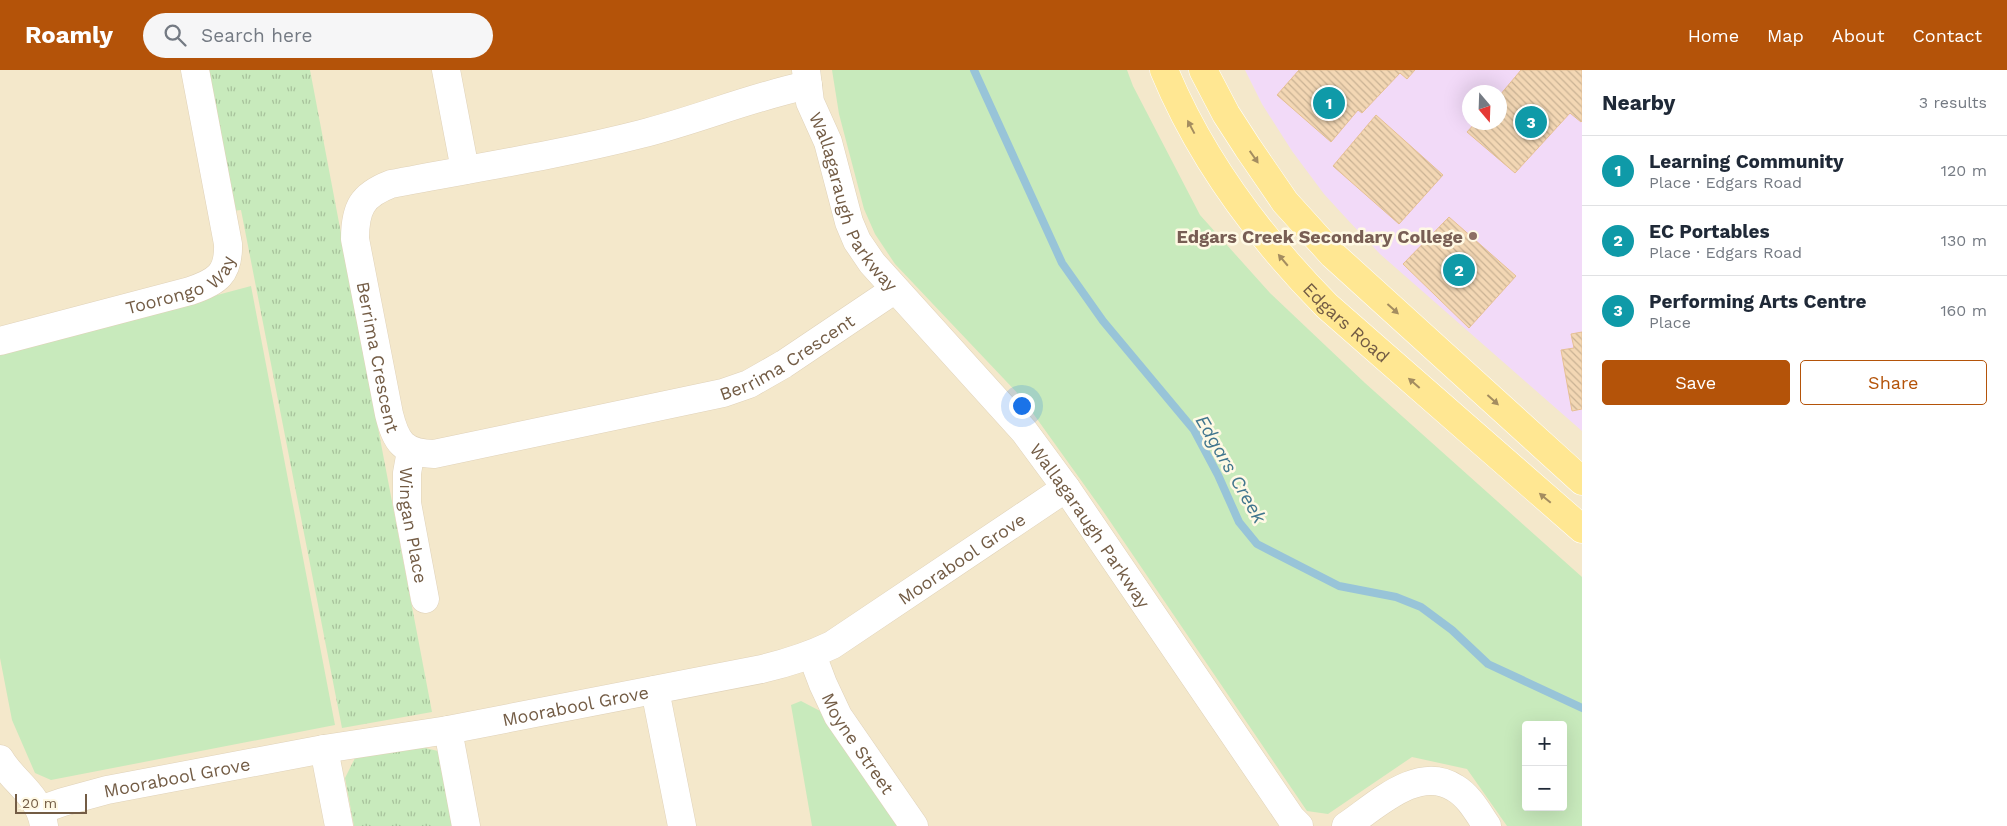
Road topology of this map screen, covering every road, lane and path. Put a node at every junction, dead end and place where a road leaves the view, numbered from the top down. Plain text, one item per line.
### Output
1 (195, 70) edge
2 (446, 70) edge
3 (1164, 70) edge
4 (1203, 70) edge
5 (807, 77) edge
6 (465, 170) junction
7 (894, 290) junction
8 (0, 341) edge
9 (411, 451) junction
10 (1582, 481) edge
11 (1066, 488) junction
12 (1582, 529) edge
13 (426, 600) dead end
14 (812, 655) junction
15 (655, 690) junction
16 (448, 730) junction
17 (324, 749) junction
18 (0, 759) edge
19 (42, 818) edge
20 (339, 826) edge
21 (466, 826) edge
22 (682, 826) edge
23 (914, 826) edge
24 (1299, 826) edge
25 (1346, 826) edge
26 (1487, 826) edge

1 - 8 street, Toorongo Way
2 - 6 street
12 -> 3 main road, Edgars Road
4 -> 10 main road
5 - 6 street, Berrima Crescent
5 - 7 street, Wallagaraugh Parkway
6 - 9 street, Berrima Crescent
7 - 9 street, Berrima Crescent
7 - 11 street, Wallagaraugh Parkway
9 - 13 street, Wingan Place
11 - 14 street, Moorabool Grove
11 - 24 street, Wallagaraugh Parkway
14 - 15 street, Moorabool Grove
14 - 23 street, Moyne Street
15 - 16 street, Moorabool Grove
15 - 22 street
16 - 17 street, Moorabool Grove
16 - 21 street
17 - 19 street, Moorabool Grove
17 - 20 street
18 - 19 street
25 - 26 street

